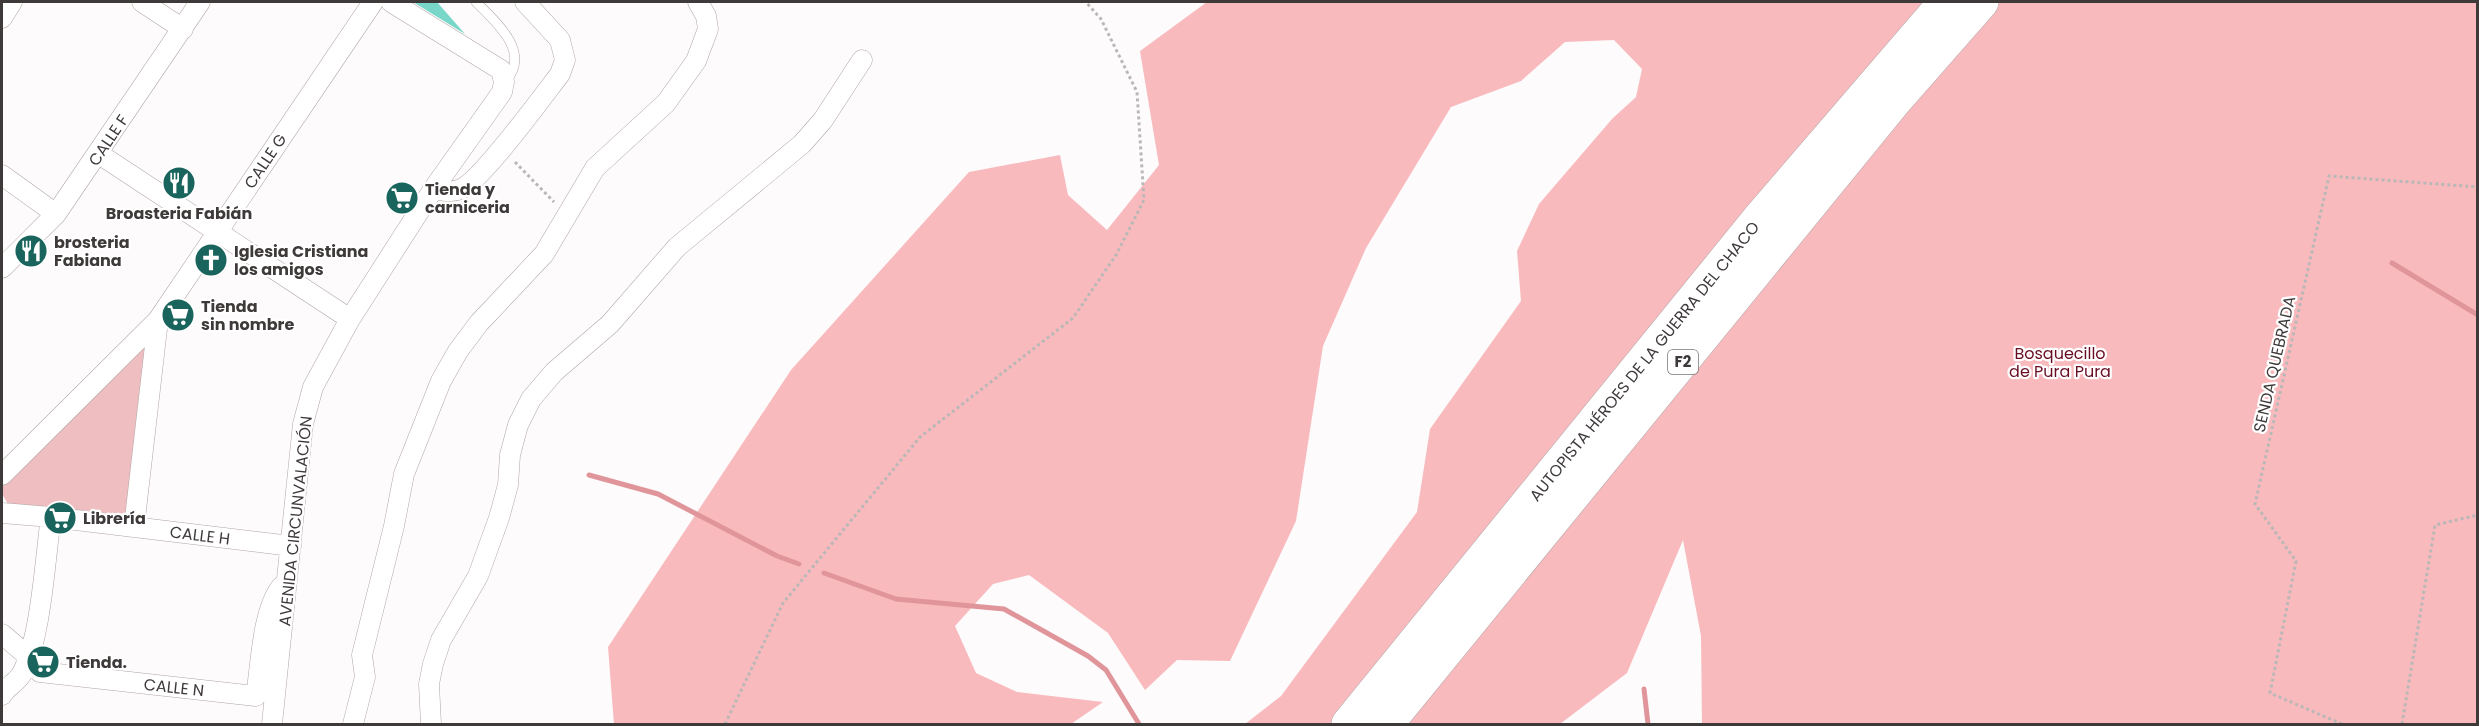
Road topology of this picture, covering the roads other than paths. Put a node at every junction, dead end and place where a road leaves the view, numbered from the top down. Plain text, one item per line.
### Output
1 (12, 2) edge
2 (142, 2) edge
3 (201, 2) edge
4 (373, 2) edge
5 (391, 2) edge
6 (476, 2) edge
7 (525, 2) edge
8 (698, 2) edge
9 (1945, 2) edge
10 (1982, 2) edge
11 (2, 18) edge
12 (183, 29) junction
13 (862, 60) dead end
14 (504, 82) junction
15 (99, 154) junction
16 (2, 175) edge
17 (434, 188) junction
18 (57, 214) junction
19 (217, 233) junction
20 (2, 268) edge
21 (350, 319) junction
22 (159, 320) junction
23 (2, 475) edge
24 (2, 513) edge
25 (51, 517) junction
26 (134, 527) junction
27 (291, 546) junction
28 (288, 578) junction
29 (2, 634) edge
30 (29, 657) junction
31 (2, 692) edge
32 (272, 724) edge
33 (353, 724) edge
34 (431, 724) edge
35 (1348, 724) edge
36 (1387, 724) edge

1 - 11 street
2 - 12 street
3 - 12 street, CALLE F
4 - 19 street, CALLE G
5 - 14 street
6 - 14 lane
7 - 17 street
8 - 33 street
9 - 35 highway, AUTOPISTA HÉROES DE LA GUERRA DEL CHACO / F2
10 - 36 highway, AUTOPISTA HÉROES DE LA GUERRA DEL CHACO / F2
12 - 15 street, CALLE F
13 - 34 street
14 - 17 street, AVENIDA CIRCUNVALACIÓN
15 - 18 street, CALLE F
15 - 19 street
16 - 18 street
17 - 21 street, AVENIDA CIRCUNVALACIÓN
18 - 20 street, CALLE F
19 - 21 street
19 - 22 street, CALLE G
21 - 27 street, AVENIDA CIRCUNVALACIÓN
22 - 23 street, CALLE G
22 - 26 street, CALLE G
24 - 25 street, CALLE H
25 - 26 street, CALLE H
25 - 30 street
26 - 27 street, CALLE H
27 - 28 street, AVENIDA CIRCUNVALACIÓN
28 - 30 street, CALLE N
28 - 32 street, AVENIDA CIRCUNVALACIÓN
29 - 30 street, CALLE N
30 - 31 street

